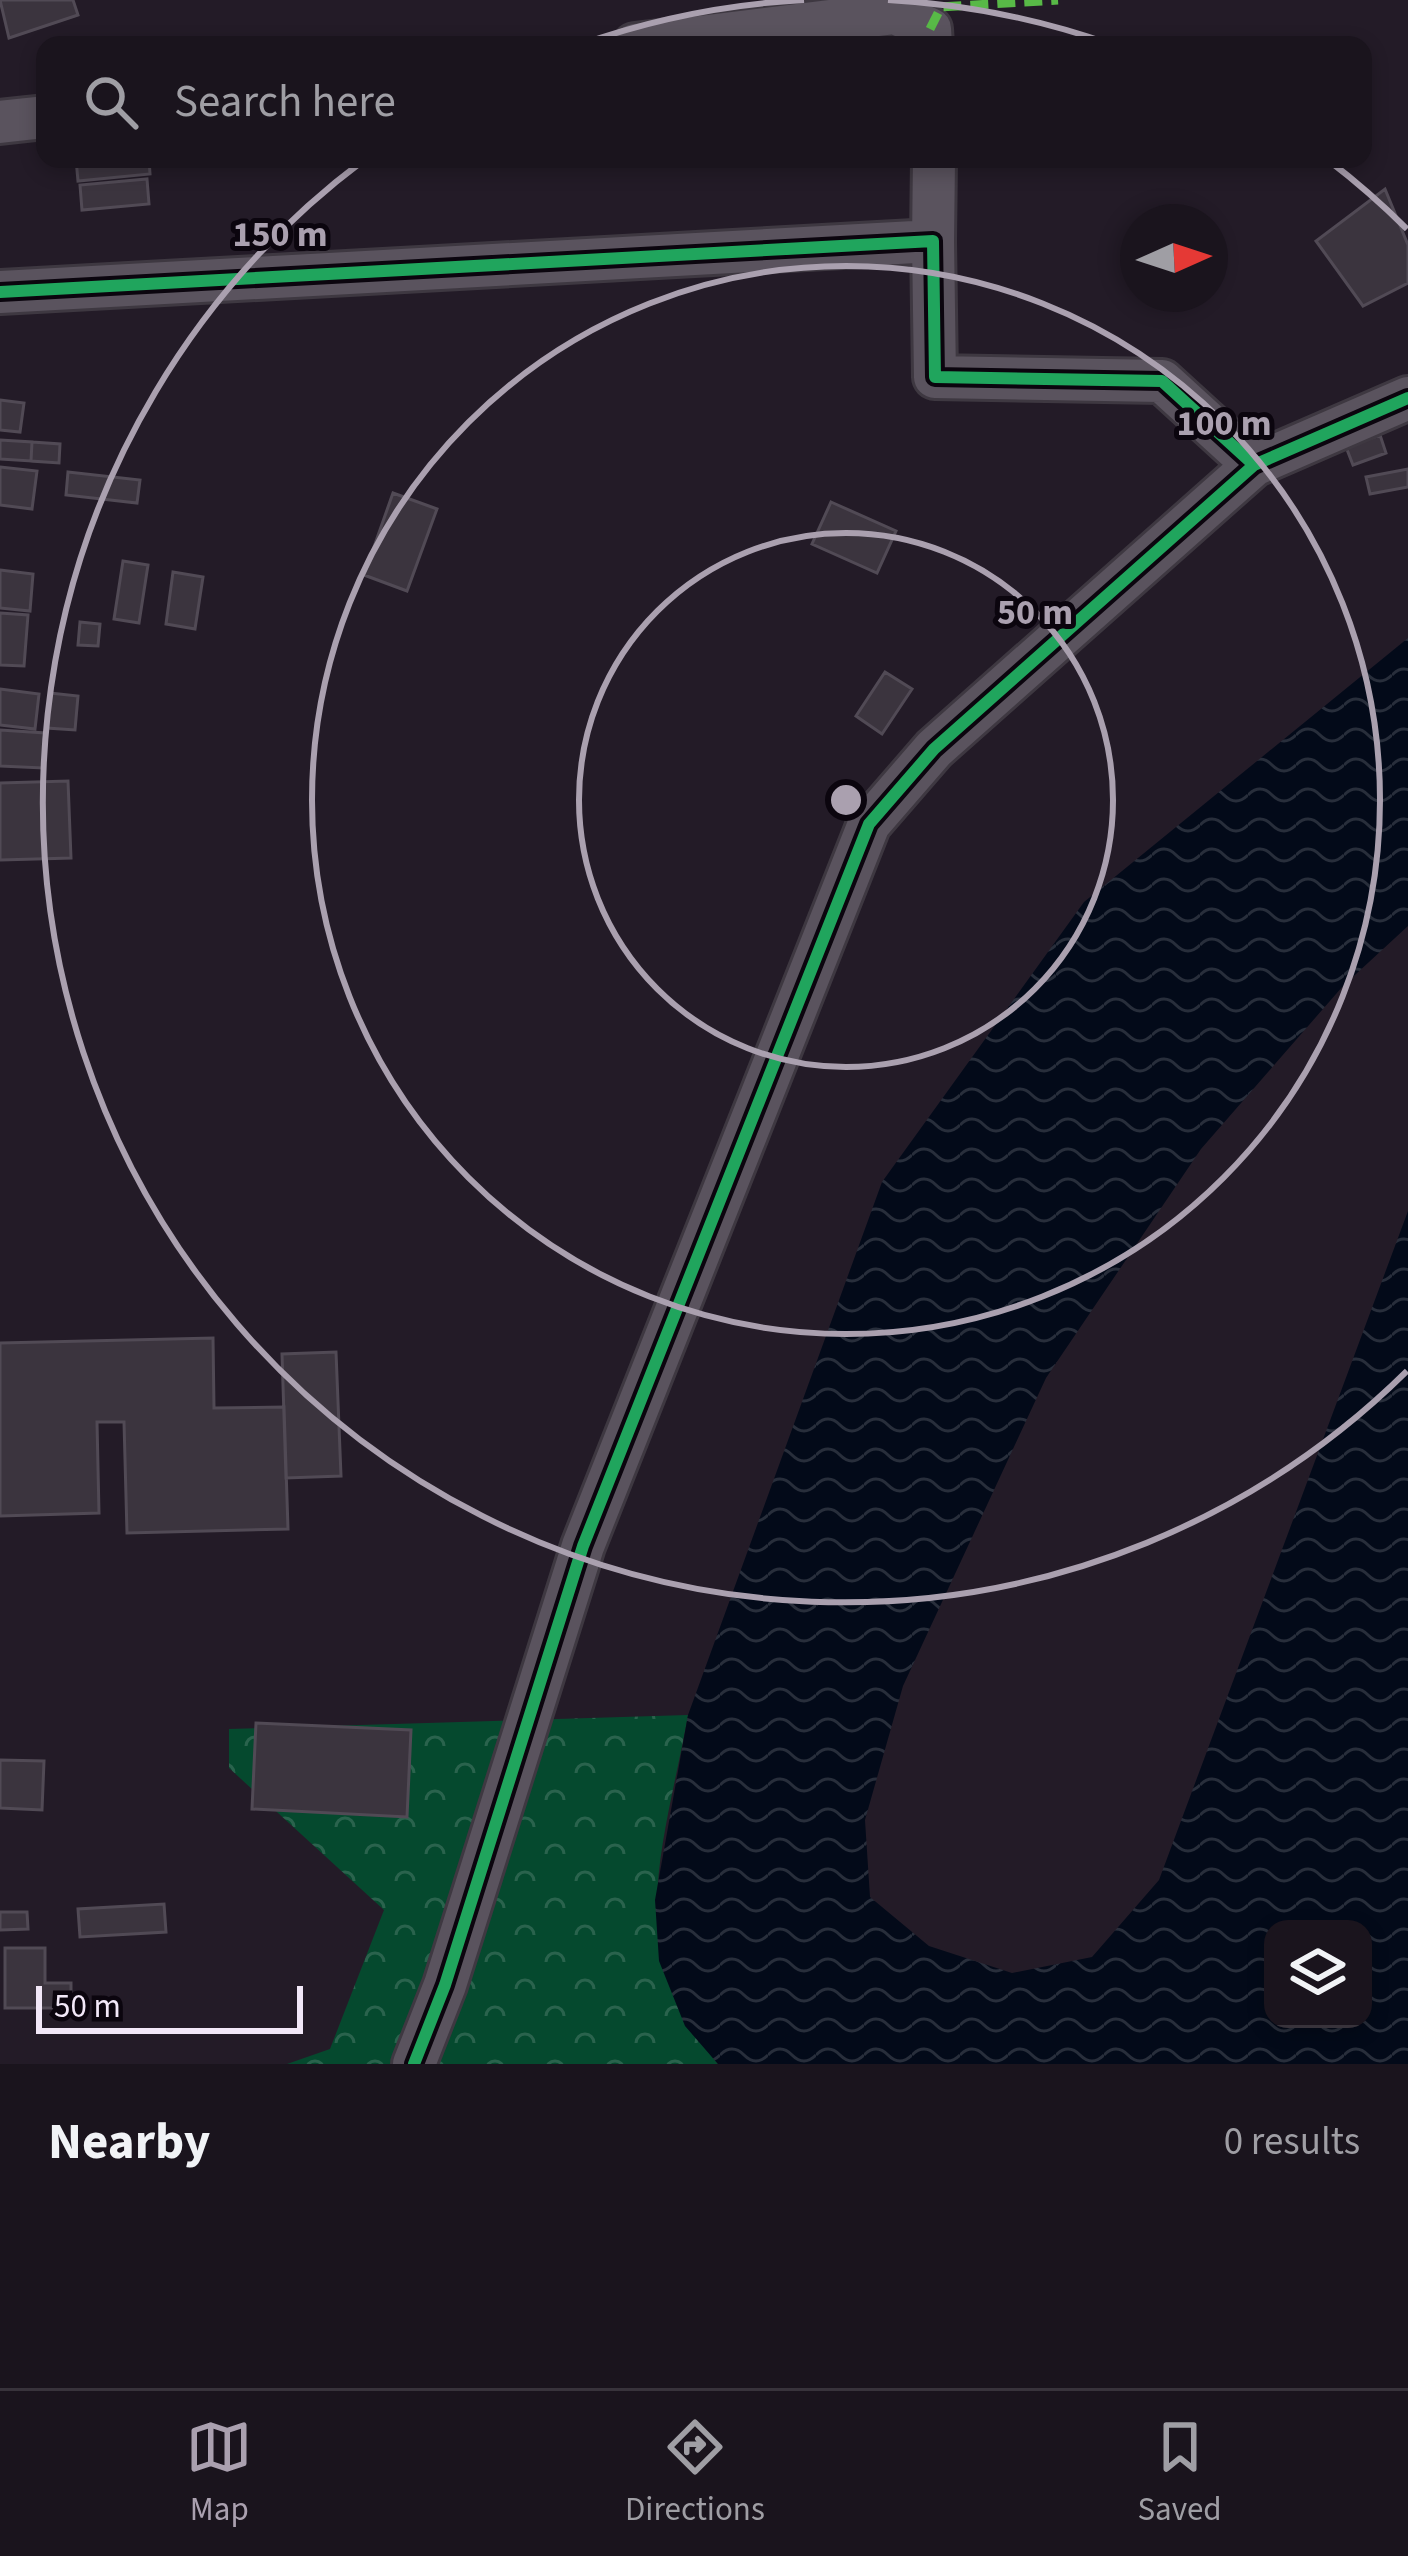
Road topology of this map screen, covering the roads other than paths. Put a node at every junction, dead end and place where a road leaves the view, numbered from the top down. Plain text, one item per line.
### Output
1 (710, 36) edge
2 (930, 36) edge
3 (36, 118) edge
4 (0, 122) edge
5 (934, 168) edge
6 (933, 241) junction
7 (0, 292) edge
8 (1408, 398) edge
9 (1254, 464) junction
10 (414, 2064) edge

1 - 2 street
3 - 4 street
5 - 6 street
6 - 7 street
6 - 9 street
8 - 9 street
9 - 10 street

